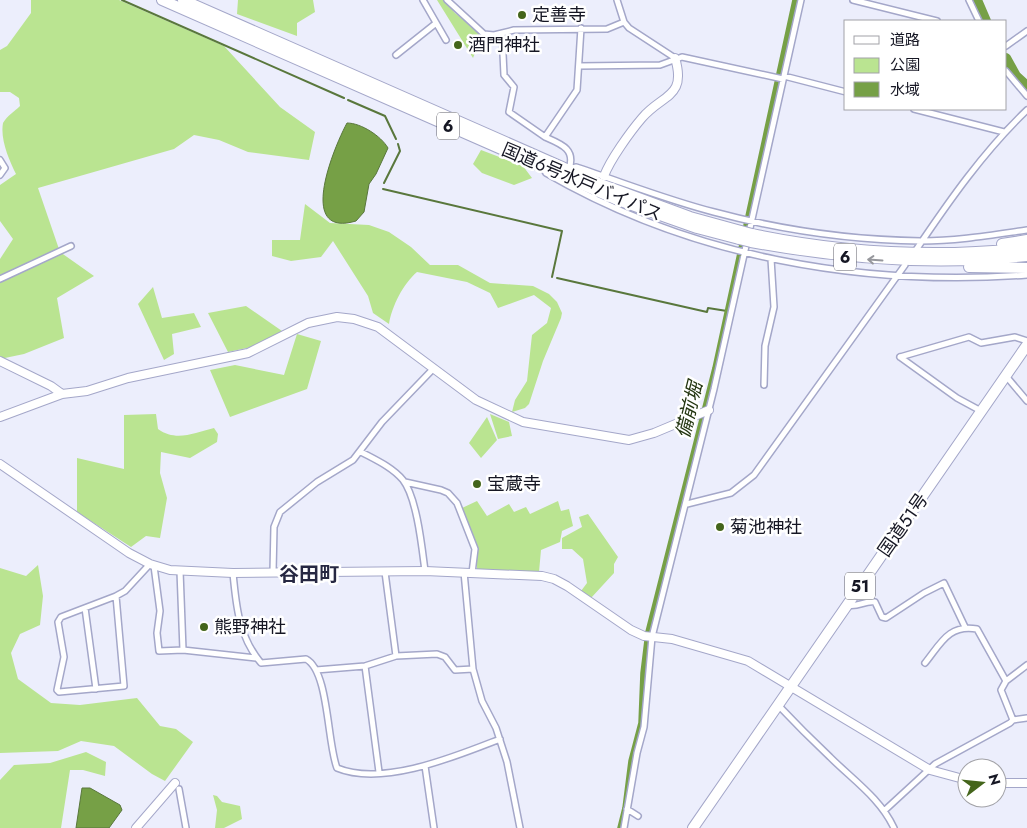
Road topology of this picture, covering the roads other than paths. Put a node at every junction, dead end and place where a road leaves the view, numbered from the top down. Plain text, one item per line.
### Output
1 (162, 0) edge
2 (183, 0) edge
3 (423, 0) edge
4 (447, 0) edge
5 (617, 0) edge
6 (801, 0) edge
7 (853, 0) edge
8 (969, 0) edge
9 (933, 20) edge
10 (979, 20) edge
11 (624, 22) junction
12 (435, 24) junction
13 (581, 28) junction
14 (1027, 31) edge
15 (502, 33) junction
16 (446, 40) dead end
17 (1007, 45) edge
18 (396, 55) dead end
19 (675, 58) junction
20 (579, 66) junction
21 (1007, 72) edge
22 (781, 78) junction
23 (844, 92) edge
24 (1027, 96) edge
25 (918, 110) edge
26 (1027, 110) edge
27 (1004, 132) junction
28 (545, 137) junction
29 (515, 155) junction
30 (0, 160) edge
31 (569, 169) junction
32 (0, 175) edge
33 (604, 176) junction
34 (748, 220) junction
35 (1027, 230) edge
36 (740, 235) junction
37 (752, 238) junction
38 (1027, 240) edge
39 (922, 241) junction
40 (71, 246) dead end
41 (1027, 248) edge
42 (741, 252) junction
43 (920, 252) junction
44 (1027, 256) edge
45 (771, 259) junction
46 (941, 262) junction
47 (905, 265) dead end
48 (1027, 268) edge
49 (899, 274) junction
50 (1027, 275) edge
51 (0, 279) edge
52 (1027, 343) edge
53 (0, 360) edge
54 (433, 369) junction
55 (1006, 376) junction
56 (764, 385) dead end
57 (62, 394) junction
58 (1027, 402) edge
59 (705, 411) junction
60 (981, 411) junction
61 (0, 417) edge
62 (361, 452) junction
63 (0, 464) edge
64 (405, 482) junction
65 (686, 504) junction
66 (152, 565) junction
67 (180, 571) junction
68 (425, 571) junction
69 (273, 572) junction
70 (385, 572) junction
71 (468, 572) junction
72 (233, 573) junction
73 (116, 596) junction
74 (847, 605) junction
75 (85, 608) junction
76 (965, 627) junction
77 (649, 636) junction
78 (184, 650) junction
79 (396, 656) junction
80 (256, 658) junction
81 (925, 663) dead end
82 (1027, 665) edge
83 (365, 666) junction
84 (473, 669) junction
85 (316, 670) junction
86 (1006, 681) junction
87 (791, 685) junction
88 (96, 689) junction
89 (778, 705) junction
90 (1027, 718) edge
91 (1013, 720) junction
92 (500, 739) junction
93 (425, 766) junction
94 (930, 770) junction
95 (379, 772) junction
96 (957, 777) edge
97 (1007, 783) edge
98 (1027, 783) edge
99 (177, 786) joint
100 (628, 810) junction
101 (885, 810) junction
102 (638, 816) dead end
103 (136, 828) edge
104 (186, 828) edge
105 (434, 828) edge
106 (520, 828) edge
107 (624, 828) edge
108 (693, 828) edge
109 (894, 828) edge

1 - 29 highway, 国道6号水戸バイパス / 6
2 - 31 highway, 国道6号水戸バイパス / 6
3 - 12 street
4 - 15 street
5 - 11 street
6 - 22 street
7 - 9 street
8 - 10 street
11 - 13 street
11 - 19 street
12 - 16 street
12 - 18 street
13 - 15 street
13 - 20 street
14 - 17 street
15 - 28 street
19 - 20 street
19 - 22 street
19 - 33 street
20 - 28 street
21 - 24 street
22 - 23 street
22 - 34 street
25 - 27 street
26 - 27 street
27 - 39 street
28 - 31 street
29 - 36 highway, 国道6号水戸バイパス / 6
29 - 42 street
30 - 32 street
31 - 33 street
31 - 36 highway, 国道6号水戸バイパス / 6
33 - 34 street
34 - 39 street
34 - 42 street
35 - 39 street
36 - 37 highway, 国道6号水戸バイパス / 6, bridge
37 - 43 highway, 国道6号水戸バイパス / 6
46 -> 37 highway, 国道6号水戸バイパス / 6
38 - 43 highway
39 - 43 street
40 - 51 street
41 - 43 highway, 国道6号水戸バイパス / 6
42 - 45 street
42 - 59 street
44 - 46 highway, 国道6号水戸バイパス / 6
45 - 49 street
45 - 56 street
46 - 48 highway
47 - 49 street
49 - 50 street
49 - 65 street
52 - 55 highway, 国道51号 / 51
52 - 60 street
53 - 57 street
54 - 57 street
54 - 59 street
54 - 62 street
55 - 58 street
55 - 60 highway, 国道51号 / 51
57 - 61 street
59 - 65 street
60 - 74 highway, 国道51号 / 51
62 - 64 street
62 - 69 street
63 - 66 street
64 - 68 street
64 - 71 street
65 - 77 street
66 - 67 street
66 - 73 street
66 - 78 street
67 - 72 street
67 - 78 street
68 - 70 street
68 - 71 street
69 - 70 street
69 - 72 street
70 - 79 street
71 - 77 street
71 - 84 street
72 - 80 street
73 - 75 street
73 - 88 street
74 - 76 street
74 - 87 highway, 国道51号 / 51
75 - 88 street
75 - 88 street
76 - 81 street
76 - 86 street
77 - 87 street
77 - 100 street
78 - 80 street
79 - 83 street
79 - 84 street
80 - 85 street
82 - 86 street
83 - 85 street
83 - 95 street
84 - 92 street
85 - 95 street
86 - 91 street
87 - 89 highway, 国道51号 / 51
87 - 94 street
89 - 101 street
89 - 108 highway, 国道51号 / 51
90 - 91 street
91 - 94 street
92 - 93 street
92 - 106 street
93 - 95 street
93 - 105 street
94 - 96 street
94 - 101 street
97 - 98 street
99 - 103 street
99 - 104 street
100 - 102 street
100 - 107 street
101 - 109 street

